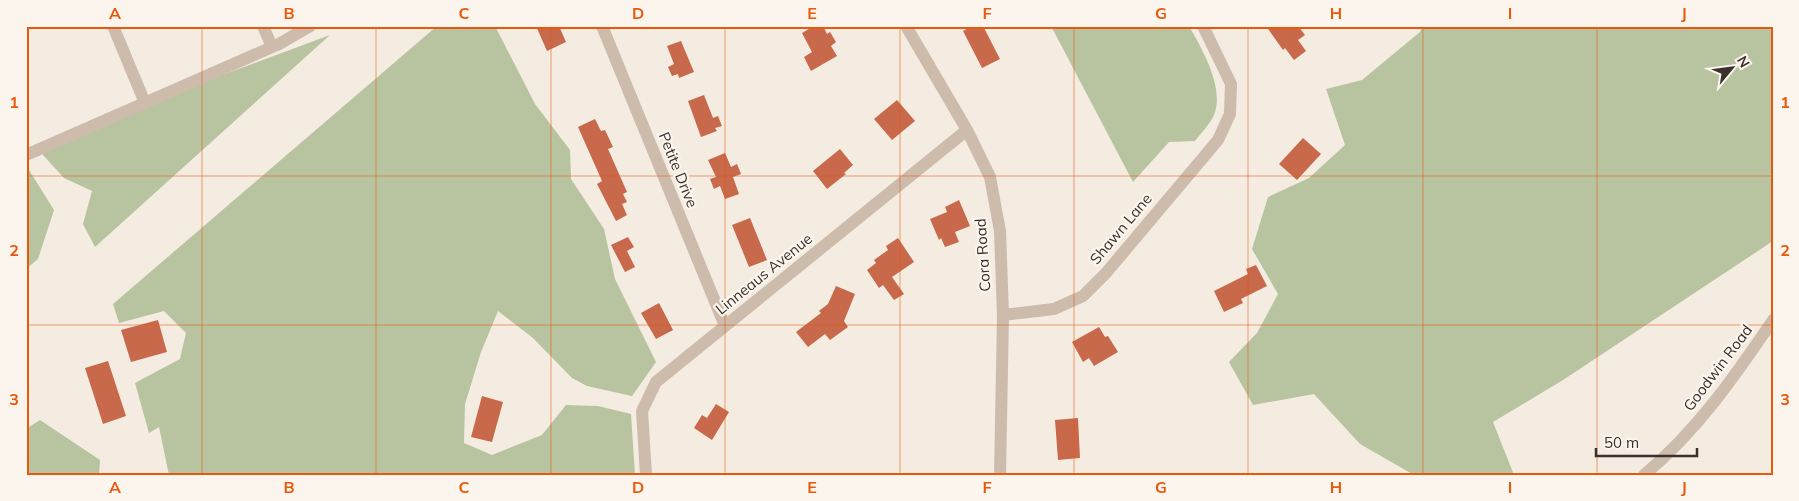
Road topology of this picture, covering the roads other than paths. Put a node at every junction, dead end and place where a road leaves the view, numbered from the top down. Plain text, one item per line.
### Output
1 (113, 26) edge
2 (263, 26) edge
3 (310, 26) edge
4 (602, 26) edge
5 (906, 26) edge
6 (1204, 26) edge
7 (272, 48) junction
8 (145, 103) junction
9 (967, 130) junction
10 (26, 155) edge
11 (1002, 315) junction
12 (1773, 320) edge
13 (725, 326) junction
14 (646, 475) edge
15 (1000, 475) edge
16 (1644, 475) edge

1 - 8 street
2 - 7 street
3 - 7 street
4 - 13 street, Petite Drive
5 - 9 street, Cora Road
6 - 11 street, Shawn Lane
7 - 8 street
8 - 10 street
9 - 11 street, Cora Road
9 - 13 street, Linneaus Avenue
11 - 15 street, Cora Road
12 - 16 street, Goodwin Road
13 - 14 street, Linneaus Avenue

